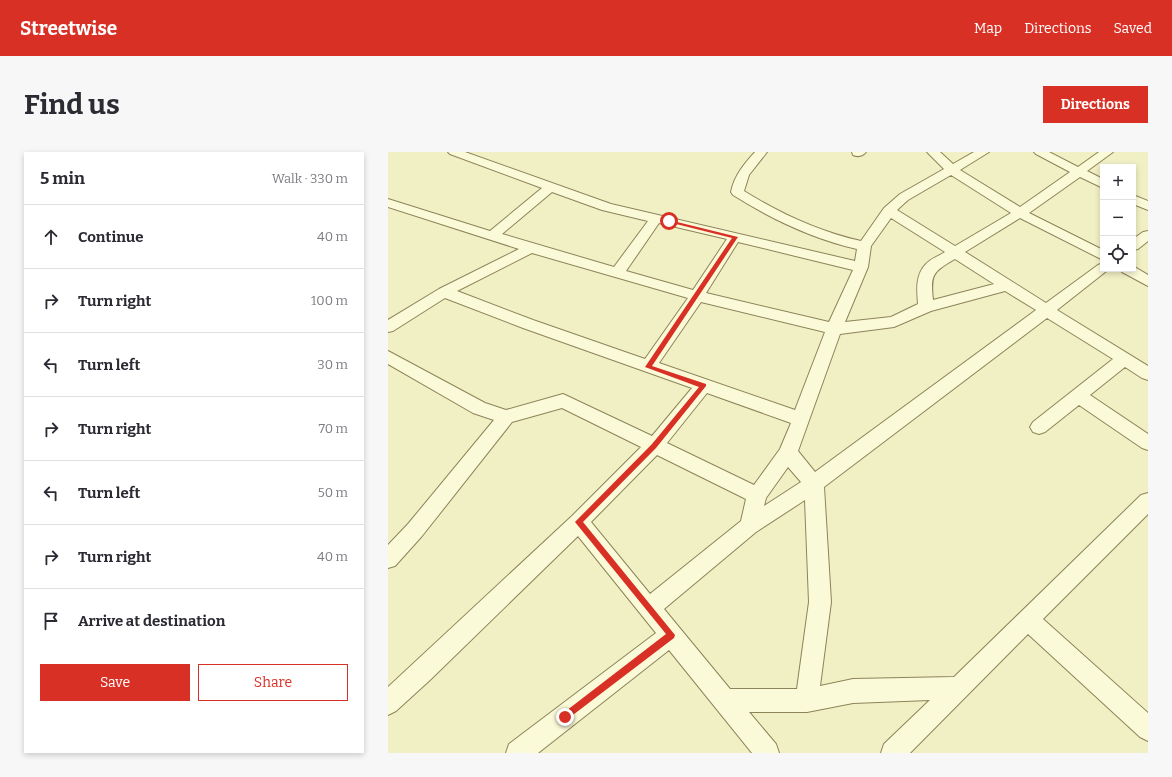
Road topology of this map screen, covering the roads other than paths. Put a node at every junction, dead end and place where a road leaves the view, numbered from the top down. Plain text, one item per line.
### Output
1 (454, 152) edge
2 (761, 152) edge
3 (933, 152) edge
4 (983, 152) edge
5 (1040, 152) edge
6 (1108, 152) edge
7 (952, 170) junction
8 (1078, 171) junction
9 (1100, 182) edge
10 (550, 188) junction
11 (1135, 200) edge
12 (388, 203) edge
13 (1148, 206) edge
14 (889, 211) junction
15 (1020, 213) junction
16 (656, 218) junction
17 (1148, 235) edge
18 (492, 236) junction
19 (735, 237) junction
20 (1136, 244) edge
21 (864, 246) junction
22 (531, 248) junction
23 (954, 252) junction
24 (1100, 254) edge
25 (861, 267) junction
26 (1100, 270) edge
27 (1132, 272) edge
28 (617, 273) junction
29 (1148, 281) edge
30 (1008, 285) junction
31 (444, 292) junction
32 (697, 296) junction
33 (926, 307) junction
34 (1046, 310) junction
35 (388, 327) edge
36 (834, 329) junction
37 (388, 357) edge
38 (1124, 359) junction
39 (648, 367) junction
40 (1147, 372) edge
41 (703, 386) junction
42 (1079, 396) junction
43 (506, 417) junction
44 (800, 419) junction
45 (1039, 427) dead end
46 (1148, 443) edge
47 (654, 446) junction
48 (788, 453) junction
49 (814, 484) junction
50 (757, 495) junction
51 (1148, 501) edge
52 (579, 522) junction
53 (749, 526) junction
54 (388, 559) edge
55 (649, 608) junction
56 (1028, 620) junction
57 (671, 635) junction
58 (958, 688) junction
59 (724, 700) junction
60 (807, 700) junction
61 (388, 703) edge
62 (1148, 729) edge
63 (518, 753) edge
64 (767, 753) edge
65 (893, 753) edge

1 - 10 street
2 - 21 street
3 - 7 street
4 - 7 street
5 - 8 street
6 - 8 street
7 - 14 street
7 - 15 street
8 - 9 street
8 - 15 street
10 - 16 street
10 - 18 street
11 - 13 street
12 - 18 street
14 - 21 street
14 - 23 street
15 - 23 street
15 - 24 street
16 - 19 street
16 - 28 street
17 - 20 street
18 - 22 street
19 - 25 street
19 - 32 street
21 - 25 street
22 - 28 street
22 - 31 street
23 - 30 street
23 - 33 street
25 - 36 street
26 - 34 street
27 - 29 street
28 - 32 street
30 - 33 street
30 - 34 street
31 - 35 street
31 - 39 street
32 - 36 street
32 - 39 street
33 - 36 street
34 - 38 street
34 - 49 street
36 - 44 street
37 - 43 street
38 - 40 street
38 - 42 street
39 - 41 street
41 - 44 street
41 - 47 street
42 - 45 street
42 - 46 street
43 - 47 street
43 - 54 street
44 - 48 street
47 - 50 street
47 - 52 street
48 - 49 street
48 - 50 street
49 - 53 street
49 - 60 street
50 - 53 street
51 - 56 street
52 - 55 street
52 - 61 street
53 - 55 street
55 - 57 street
56 - 58 street
56 - 62 street
57 - 59 street
57 - 63 street
58 - 60 street
58 - 65 street
59 - 60 street
59 - 64 street

